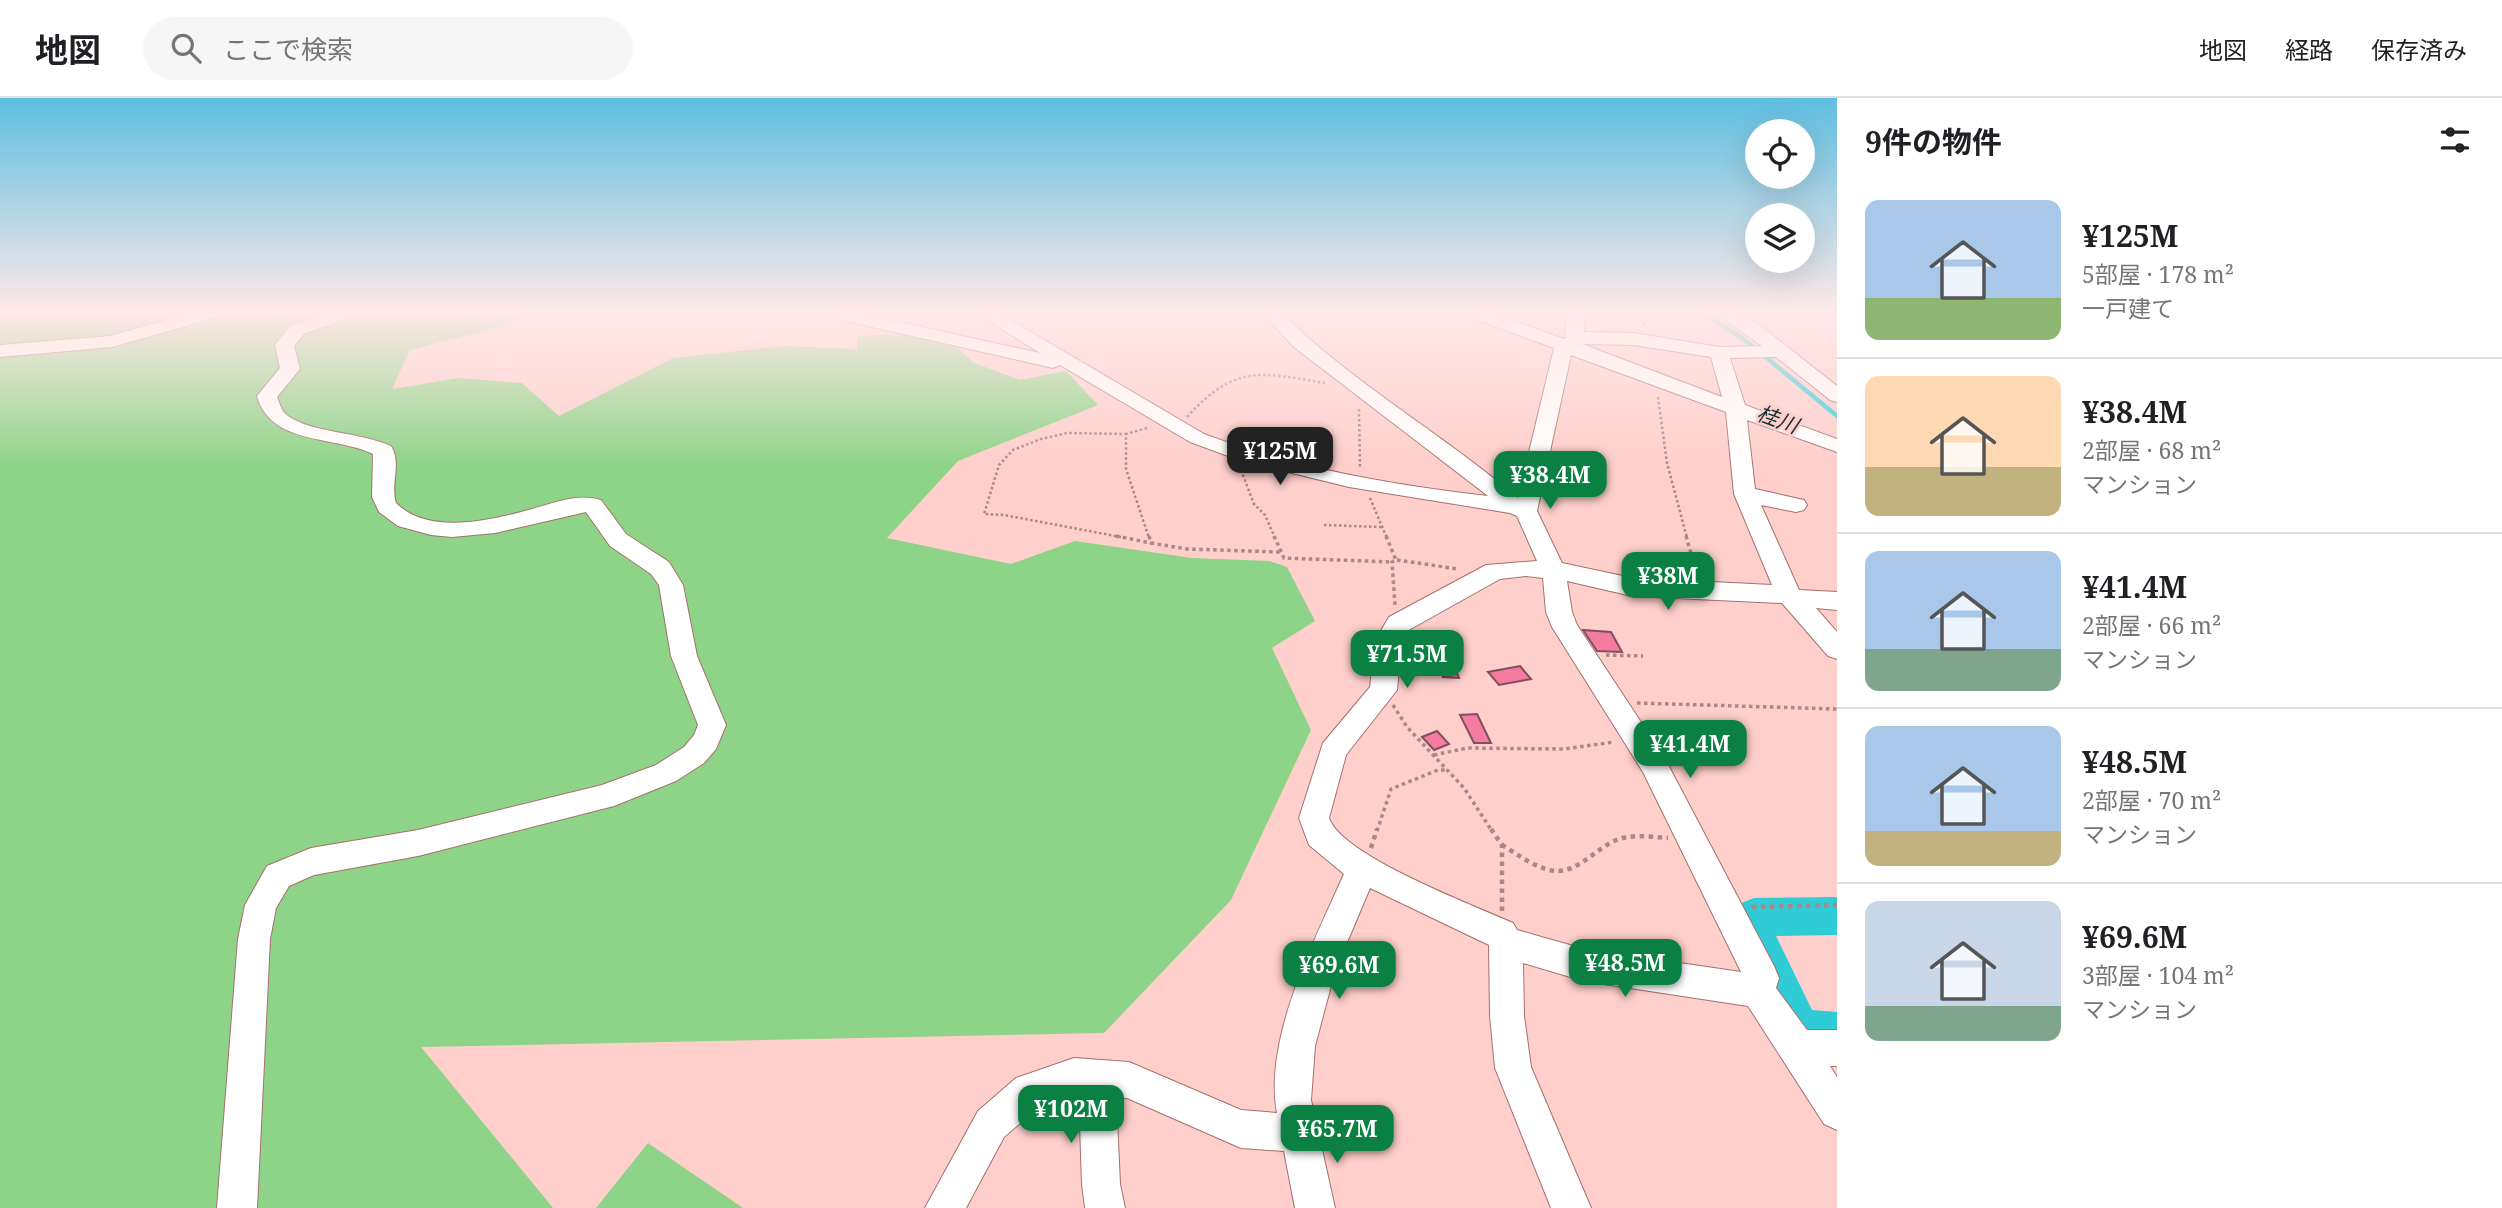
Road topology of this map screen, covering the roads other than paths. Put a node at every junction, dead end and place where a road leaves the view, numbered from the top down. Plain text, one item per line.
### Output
1 (289, 363) edge
2 (1056, 363) edge
3 (1327, 363) edge
4 (1559, 363) edge
5 (1618, 363) edge
6 (1722, 363) edge
7 (1794, 363) edge
8 (1072, 364) joint
9 (1837, 396) edge
10 (1735, 405) junction
11 (1837, 446) edge
12 (1745, 494) junction
13 (1796, 505) dead end
14 (1519, 508) junction
15 (1554, 571) junction
16 (1791, 596) junction
17 (1837, 601) edge
18 (1837, 649) edge
19 (1362, 869) junction
20 (1504, 938) junction
21 (1758, 991) junction
22 (1798, 1048) junction
23 (1837, 1048) edge
24 (1097, 1077) junction
25 (1837, 1111) edge
26 (1301, 1134) junction
27 (237, 1208) edge
28 (945, 1208) edge
29 (1105, 1208) edge
30 (1315, 1208) edge
31 (1571, 1208) edge

1 - 27 street
2 - 8 street
3 - 14 street
4 - 14 street
5 - 10 street
6 - 10 street
7 - 9 street
8 - 14 street
10 - 11 street
10 - 12 street
12 - 13 street
12 - 16 street
14 - 15 street
15 - 16 street
15 - 19 street
15 - 21 street
16 - 17 street
16 - 18 street
19 - 20 street
19 - 26 street
20 - 21 street
20 - 31 street
21 - 22 street
22 - 23 street
22 - 25 street
24 - 26 street
24 - 28 street
24 - 29 street
26 - 30 street

